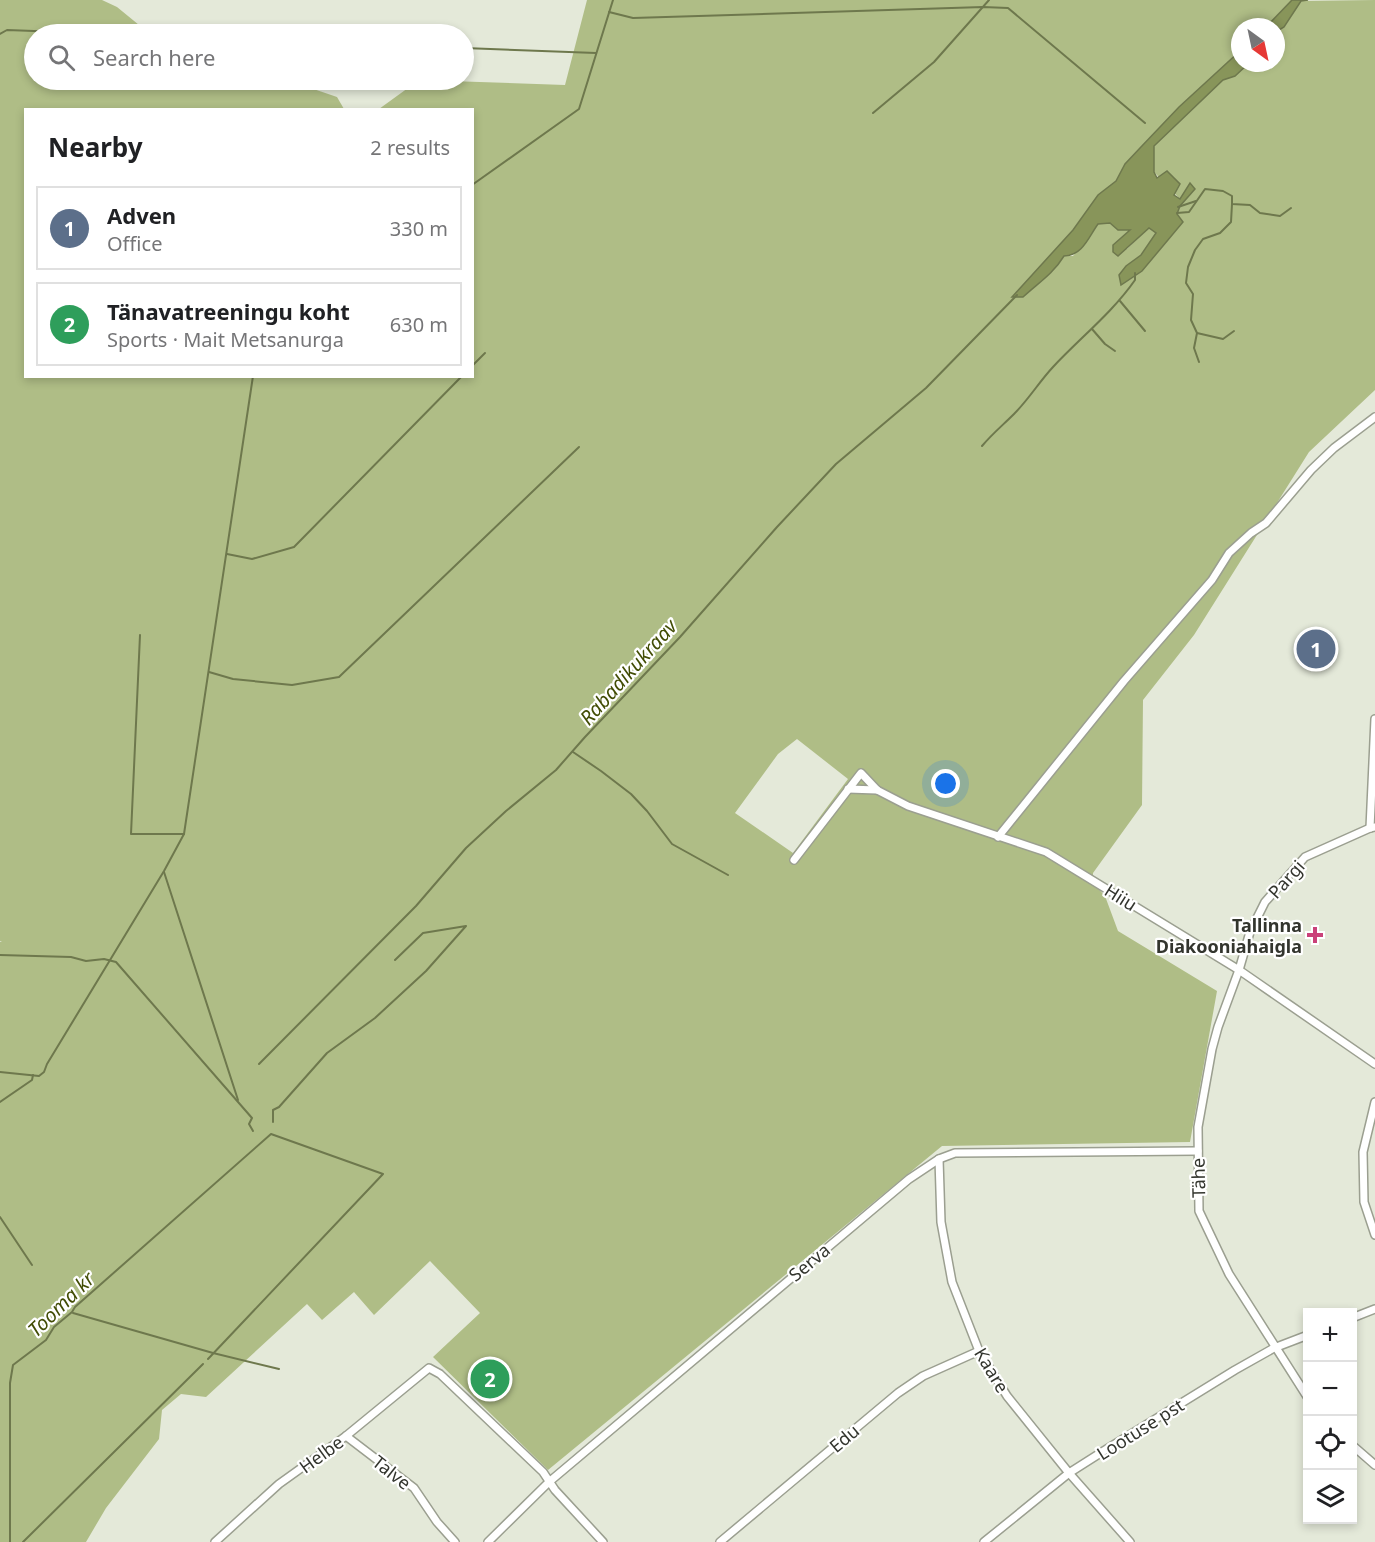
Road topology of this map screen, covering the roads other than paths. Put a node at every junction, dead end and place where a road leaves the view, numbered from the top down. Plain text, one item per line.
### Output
1 (1375, 417) edge
2 (1375, 719) edge
3 (848, 789) junction
4 (877, 790) junction
5 (1372, 827) edge
6 (998, 837) junction
7 (794, 860) dead end
8 (1239, 970) junction
9 (1375, 1064) edge
10 (1375, 1102) edge
11 (1198, 1150) junction
12 (939, 1159) junction
13 (1375, 1235) edge
14 (1375, 1309) edge
15 (1357, 1316) edge
16 (1303, 1337) edge
17 (1274, 1348) junction
18 (979, 1351) junction
19 (1303, 1391) edge
20 (346, 1436) junction
21 (1357, 1449) edge
22 (1375, 1465) edge
23 (1069, 1473) junction
24 (549, 1482) junction
25 (221, 1540) edge
26 (455, 1542) edge
27 (488, 1542) edge
28 (603, 1542) edge
29 (720, 1542) edge
30 (984, 1542) edge
31 (1130, 1542) edge

1 - 6 street
2 - 5 street
3 - 4 street, Hiiu
3 - 4 street, Hiiu
3 - 7 street, Hiiu
4 - 6 street, Hiiu
5 - 8 street, Pargi
6 - 8 street, Hiiu
8 - 9 street, Hiiu
8 - 11 street, Tähe
10 - 13 street
11 - 12 street, Serva
11 - 17 street, Tähe
12 - 18 street, Kaare
12 - 24 street, Serva
14 - 15 street
16 - 17 street, Lootuse pst
17 - 19 street, Tähe
17 - 23 street, Lootuse pst
18 - 23 street, Kaare
18 - 29 street, Edu
20 - 24 street, Helbe
20 - 25 street, Helbe
20 - 26 street, Talve
21 - 22 street
23 - 30 street, Lootuse pst
23 - 31 street, Kaare
24 - 27 street, Serva
24 - 28 street

